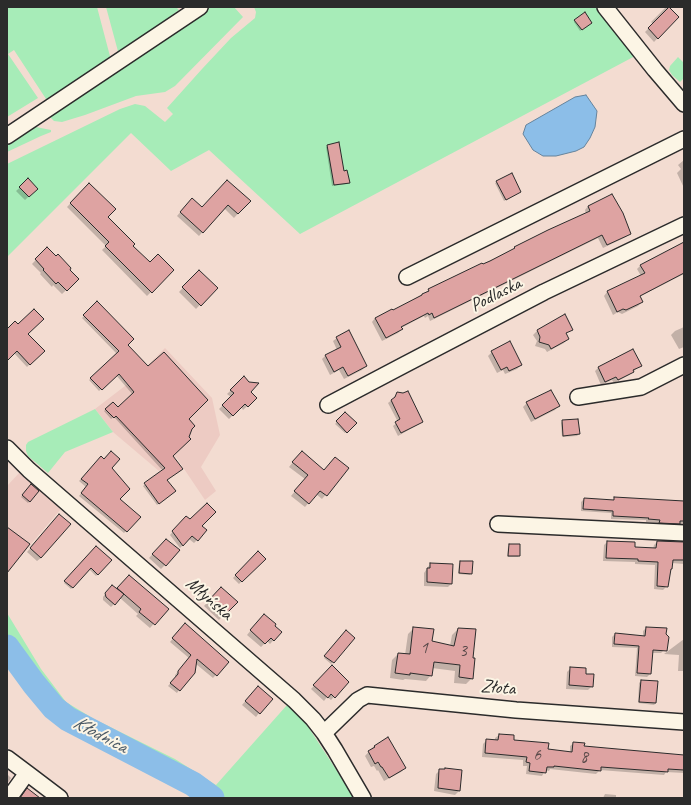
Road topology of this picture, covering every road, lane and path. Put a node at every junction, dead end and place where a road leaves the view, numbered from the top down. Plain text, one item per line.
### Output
1 (200, 7) edge
2 (605, 7) edge
3 (684, 104) edge
4 (7, 136) edge
5 (684, 139) edge
6 (684, 225) edge
7 (407, 277) dead end
8 (684, 365) edge
9 (578, 397) dead end
10 (328, 406) dead end
11 (7, 448) edge
12 (498, 524) dead end
13 (684, 533) edge
14 (684, 722) edge
15 (324, 733) junction
16 (7, 758) edge
17 (27, 773) junction
18 (9, 798) edge
19 (60, 798) edge
20 (363, 798) edge

1 - 4 street
2 - 3 street
5 - 7 street
6 - 10 street, Podlaska
8 - 9 street
11 - 15 street, Młyńska
12 - 13 street
14 - 15 street, Złota
15 - 20 street, Młyńska
16 - 17 street
17 - 18 street
17 - 19 street

